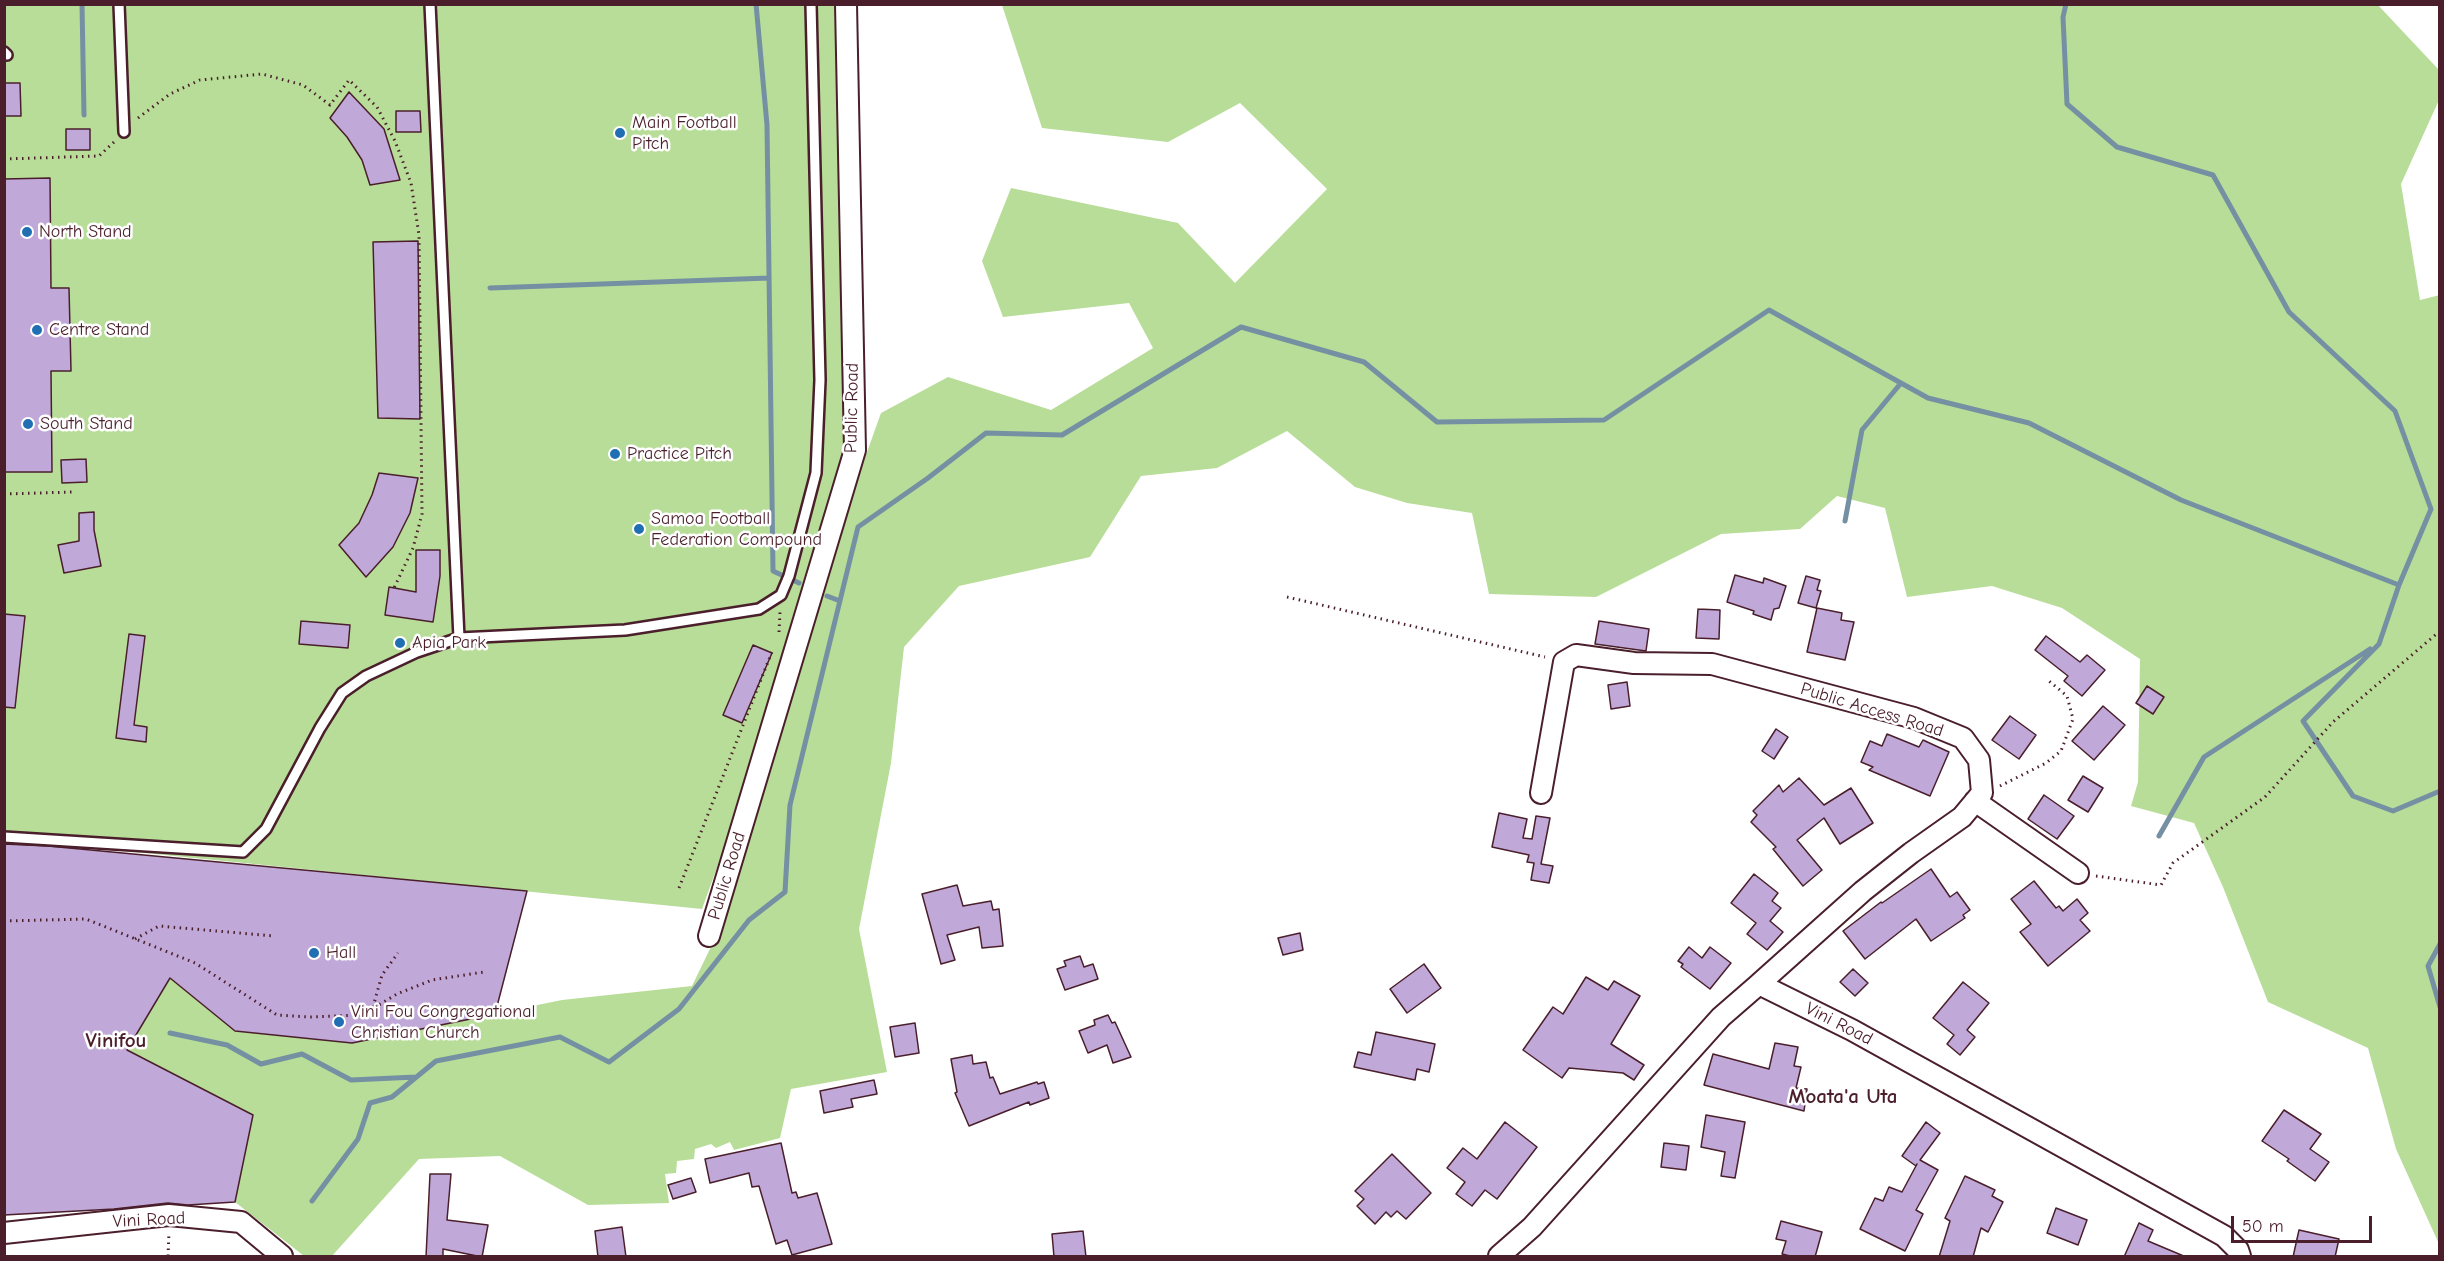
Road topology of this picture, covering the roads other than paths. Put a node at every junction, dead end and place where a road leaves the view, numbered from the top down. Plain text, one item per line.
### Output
1 (119, 4) edge
2 (430, 4) edge
3 (811, 4) edge
4 (846, 4) edge
5 (124, 132) road end
6 (459, 638) junction
7 (1541, 793) dead end
8 (1978, 797) junction
9 (4, 837) edge
10 (2078, 873) road end
11 (709, 936) dead end
12 (1759, 984) junction
13 (4, 1233) edge
14 (282, 1257) edge
15 (1499, 1257) edge
16 (2240, 1257) edge

1 - 5 lane
2 - 6 lane
3 - 6 lane
4 - 11 street, Public Road
6 - 9 lane
7 - 8 street, Public Access Road
8 - 10 street
8 - 12 street
12 - 15 street
12 - 16 street, Vini Road
13 - 14 street, Vini Road

